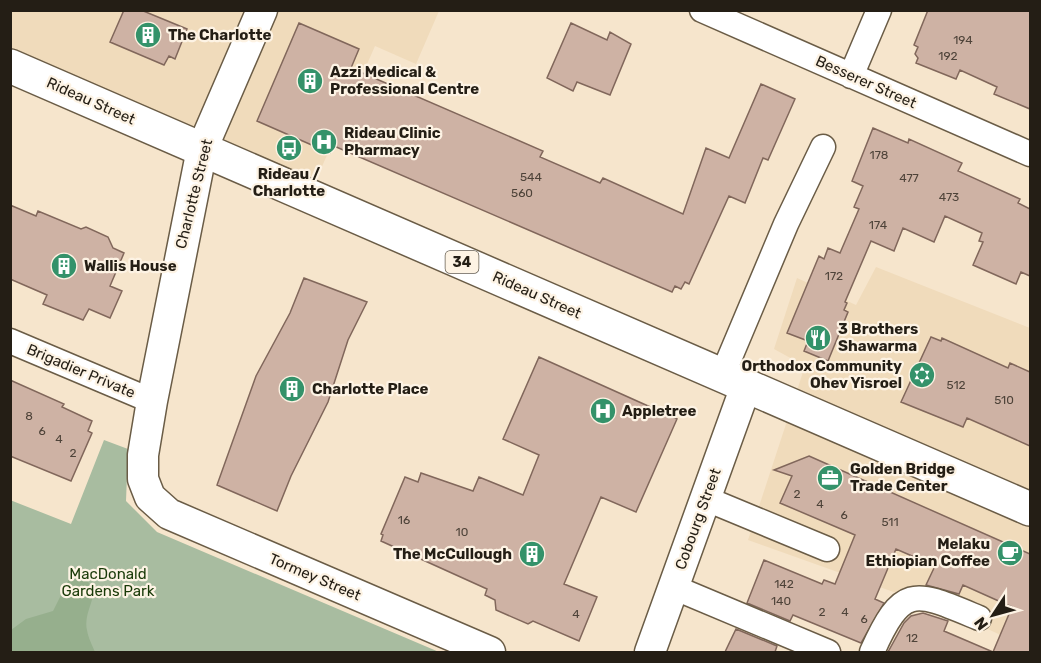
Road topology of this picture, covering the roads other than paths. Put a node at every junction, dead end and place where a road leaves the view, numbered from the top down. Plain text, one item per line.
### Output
1 (262, 10) edge
2 (702, 10) edge
3 (879, 10) edge
4 (10, 66) edge
5 (851, 76) junction
6 (823, 147) dead end
7 (202, 149) junction
8 (1030, 154) edge
9 (10, 341) edge
10 (734, 381) junction
11 (152, 401) junction
12 (147, 491) joint
13 (704, 498) junction
14 (1030, 509) edge
15 (827, 549) dead end
16 (673, 587) junction
17 (979, 618) dead end
18 (490, 652) edge
19 (650, 652) edge
20 (828, 652) edge
21 (872, 652) edge

1 - 7 street, Charlotte Street
2 - 5 street, Besserer Street
3 - 5 street
4 - 7 main road, Rideau Street / 34
5 - 8 street, Besserer Street
6 - 10 street, Cobourg Street
7 - 10 main road, Rideau Street / 34
7 - 11 street, Charlotte Street
9 - 11 street, Brigadier Private
10 - 13 street, Cobourg Street
10 - 14 main road, Rideau Street / 34
11 - 12 street, Charlotte Street
12 - 18 street, Tormey Street
13 - 15 street
13 - 16 street, Cobourg Street
16 - 19 street, Cobourg Street
16 - 20 street
17 - 21 street

